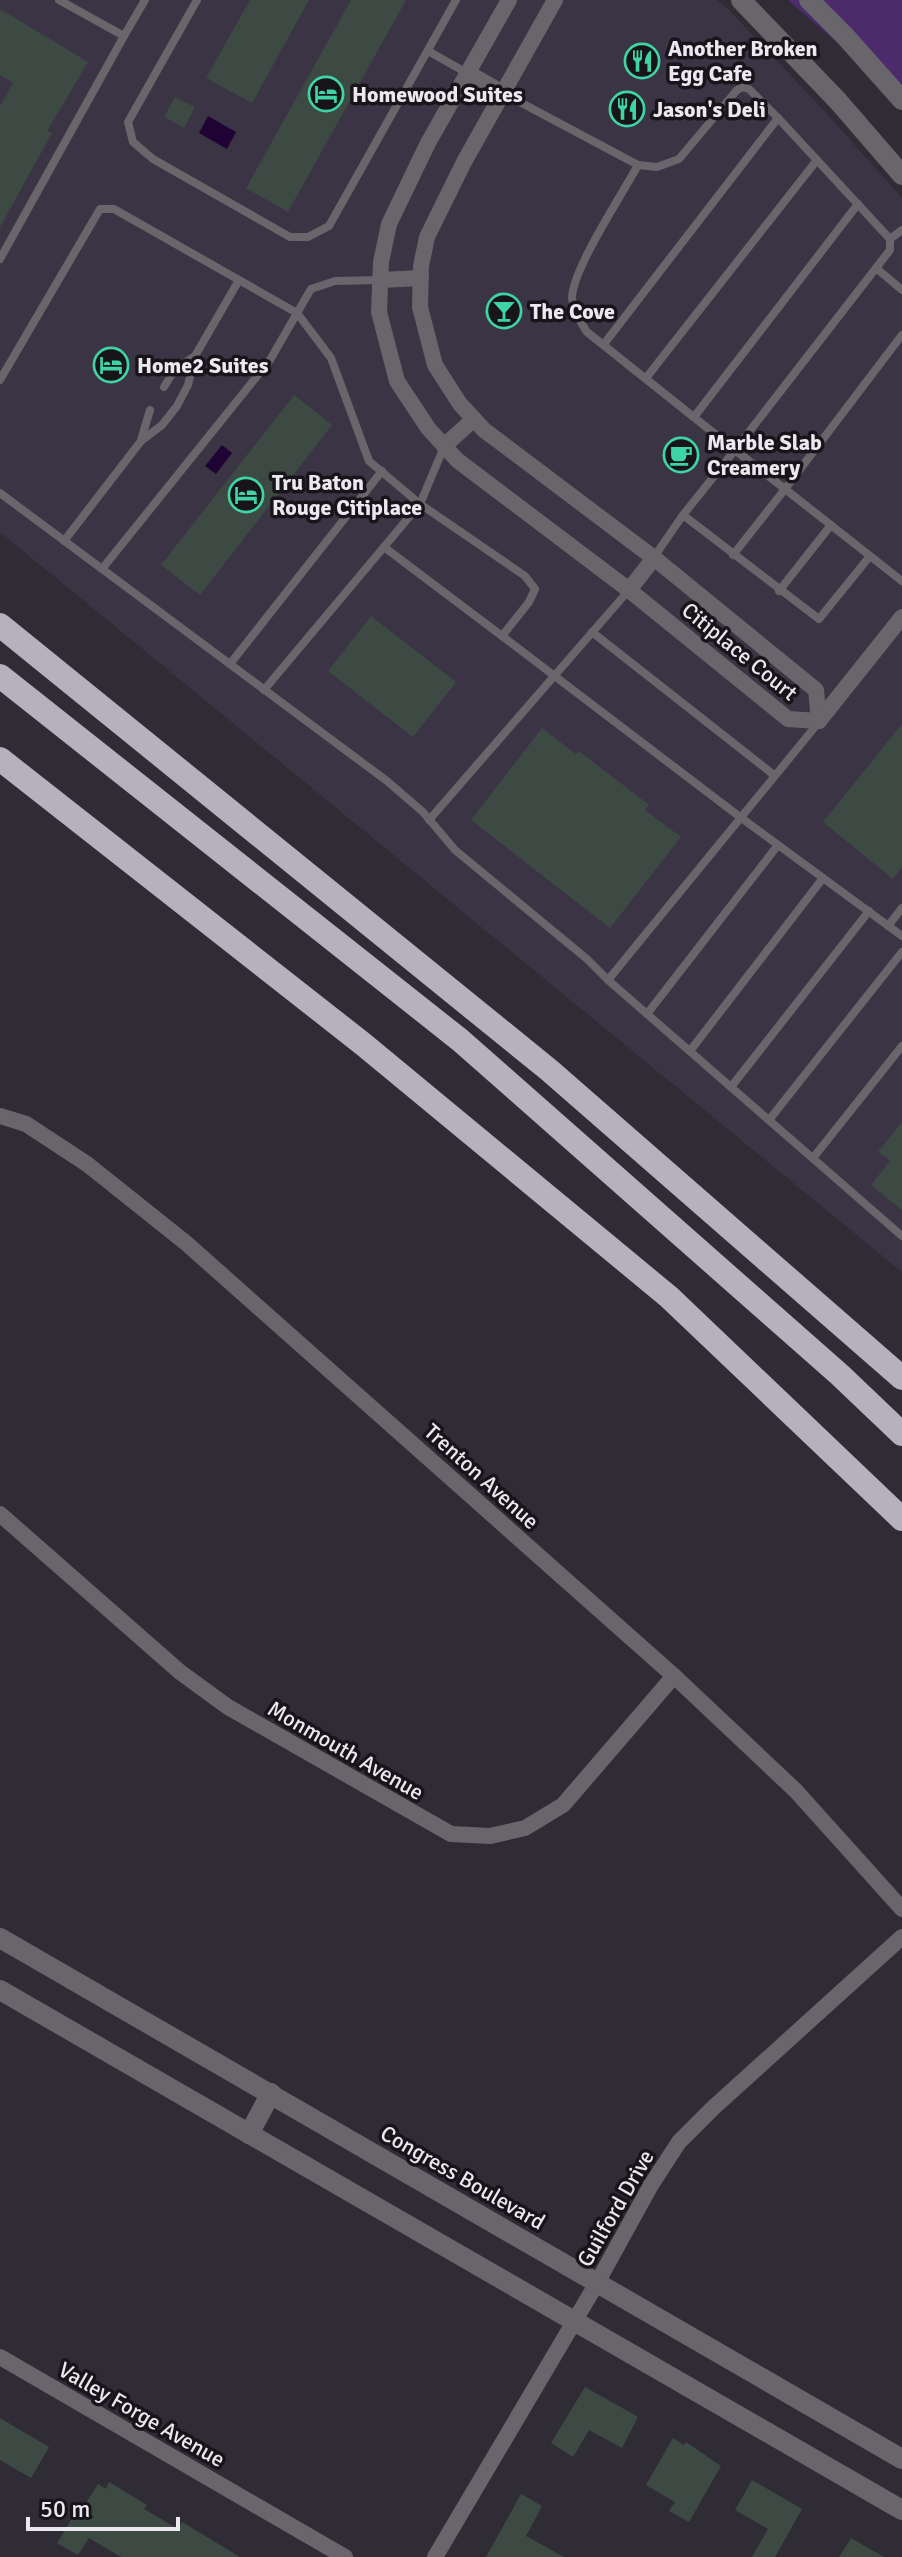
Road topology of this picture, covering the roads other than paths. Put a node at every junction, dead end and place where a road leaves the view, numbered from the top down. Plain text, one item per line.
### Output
1 (59, 0) edge
2 (145, 0) edge
3 (197, 0) edge
4 (456, 0) edge
5 (509, 0) edge
6 (555, 0) edge
7 (741, 0) edge
8 (809, 0) edge
9 (124, 36) junction
10 (428, 51) junction
11 (468, 73) junction
12 (503, 93) junction
13 (902, 100) edge
14 (778, 118) junction
15 (817, 160) junction
16 (638, 165) junction
17 (902, 175) edge
18 (858, 204) junction
19 (902, 230) edge
20 (890, 239) junction
21 (0, 259) edge
22 (876, 268) junction
23 (421, 278) junction
24 (239, 280) junction
25 (380, 280) junction
26 (902, 290) edge
27 (297, 313) junction
28 (902, 335) edge
29 (604, 344) junction
30 (195, 356) junction
31 (646, 378) junction
32 (0, 380) edge
33 (164, 387) dead end
34 (150, 410) dead end
35 (694, 417) junction
36 (474, 419) junction
37 (141, 441) junction
38 (444, 446) junction
39 (735, 450) junction
40 (382, 471) junction
41 (785, 489) junction
42 (0, 493) edge
43 (420, 504) junction
44 (683, 515) junction
45 (831, 525) junction
46 (64, 541) junction
47 (384, 547) junction
48 (733, 555) junction
49 (870, 556) junction
50 (654, 558) junction
51 (102, 569) junction
52 (902, 581) edge
53 (629, 590) junction
54 (779, 591) junction
55 (0, 625) edge
56 (899, 628) edge
57 (592, 632) junction
58 (502, 636) junction
59 (230, 664) junction
60 (0, 676) edge
61 (554, 676) junction
62 (264, 690) junction
63 (819, 721) junction
64 (0, 759) edge
65 (774, 775) junction
66 (740, 817) junction
67 (429, 820) junction
68 (778, 845) junction
69 (823, 878) junction
70 (902, 908) edge
71 (869, 911) junction
72 (888, 926) junction
73 (902, 936) edge
74 (902, 952) edge
75 (608, 980) junction
76 (647, 1014) junction
77 (902, 1046) edge
78 (690, 1051) junction
79 (731, 1087) junction
80 (0, 1116) edge
81 (769, 1120) junction
82 (813, 1158) junction
83 (902, 1236) edge
84 (902, 1378) edge
85 (902, 1434) edge
86 (0, 1514) edge
87 (902, 1519) edge
88 (674, 1676) junction
89 (902, 1909) edge
90 (902, 1937) edge
91 (0, 1938) edge
92 (0, 1990) edge
93 (271, 2093) junction
94 (249, 2134) junction
95 (597, 2283) junction
96 (575, 2320) junction
97 (0, 2357) edge
98 (902, 2459) edge
99 (902, 2510) edge
100 (345, 2557) edge
101 (435, 2557) edge

1 - 9 lane
2 - 9 lane
3 - 10 lane
4 - 10 lane
5 - 11 street, Citiplace Court
6 - 12 street, Citiplace Court
7 - 17 street
8 - 13 street
9 - 21 lane
10 - 11 lane
11 - 12 street
11 - 25 street, Citiplace Court
12 - 16 lane
12 - 23 street, Citiplace Court
14 - 15 lane
14 - 16 lane
14 - 29 lane
15 - 18 lane
15 - 31 lane
16 - 29 lane
18 - 20 lane
18 - 35 lane
19 - 20 lane
20 - 22 lane
22 - 26 lane
22 - 39 lane
23 - 25 street
23 - 36 street, Citiplace Court
24 - 27 lane
24 - 30 lane
24 - 32 lane
25 - 27 lane
25 - 38 street, Citiplace Court
27 - 40 lane
27 - 51 lane
28 - 41 lane
29 - 31 lane
30 - 33 lane
30 - 37 lane
31 - 35 lane
34 - 37 lane
35 - 39 lane
36 - 38 street
36 - 50 street, Citiplace Court
37 - 46 lane
38 - 43 lane
38 - 53 street, Citiplace Court
39 - 41 lane
39 - 44 lane
40 - 43 lane
40 - 59 lane
41 - 45 lane
41 - 48 lane
42 - 46 lane
43 - 47 lane
43 - 58 lane
44 - 48 lane
44 - 50 lane
45 - 49 lane
45 - 54 lane
46 - 51 lane
47 - 58 lane
47 - 62 lane
48 - 54 lane
49 - 52 lane
49 - 54 lane
50 - 53 street
50 - 63 street, Citiplace Court
51 - 59 lane
53 - 57 lane
53 - 63 street, Citiplace Court
55 - 84 highway
56 - 63 street
57 - 61 lane
57 - 65 lane
58 - 61 lane
59 - 62 lane
60 - 85 highway
61 - 66 lane
61 - 67 lane
62 - 67 lane
63 - 65 lane
64 - 87 highway
65 - 66 lane
66 - 68 lane
66 - 75 lane
67 - 75 lane
68 - 69 lane
68 - 76 lane
69 - 71 lane
69 - 78 lane
70 - 72 lane
71 - 72 lane
71 - 79 lane
72 - 73 lane
74 - 81 lane
75 - 76 lane
76 - 78 lane
77 - 82 lane
78 - 79 lane
79 - 81 lane
80 - 88 street, Trenton Avenue
81 - 82 lane
82 - 83 lane
86 - 88 street, Monmouth Avenue
88 - 89 street, Trenton Avenue
90 - 95 street, Guilford Drive
91 - 93 street, Congress Boulevard
92 - 94 street
93 - 94 street
93 - 95 street, Congress Boulevard
94 - 96 street
95 - 96 street, Guilford Drive
95 - 98 street, Congress Boulevard
96 - 99 street
96 - 101 street, Guilford Drive
97 - 100 street, Valley Forge Avenue

